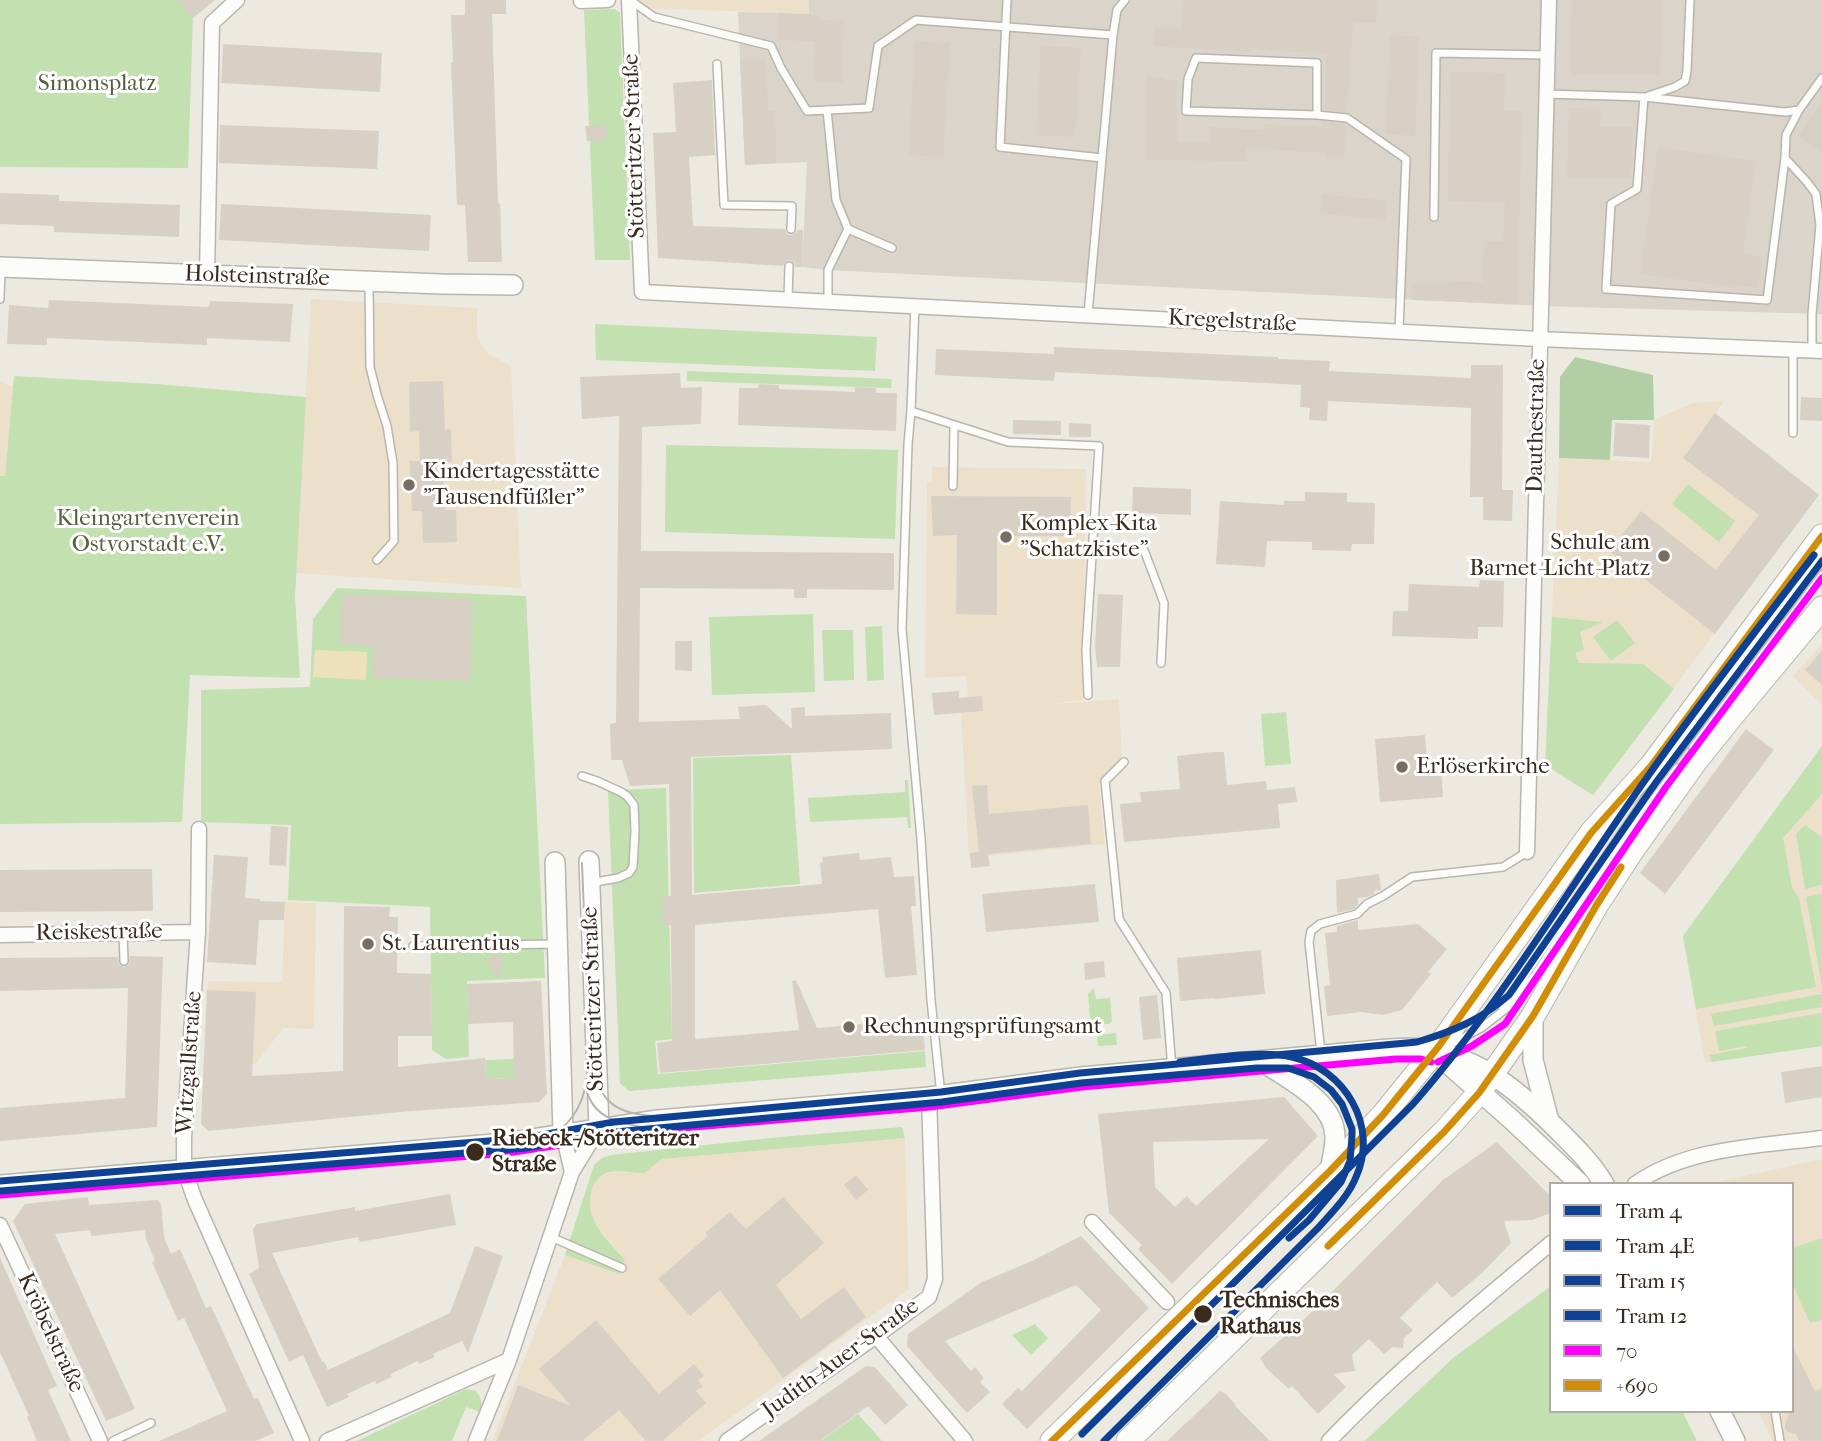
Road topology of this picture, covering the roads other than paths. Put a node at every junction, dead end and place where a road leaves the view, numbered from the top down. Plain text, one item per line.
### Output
1 (237, 0) edge
2 (608, 0) edge
3 (629, 0) edge
4 (1007, 0) edge
5 (1125, 0) edge
6 (1549, 0) edge
7 (1690, 0) edge
8 (581, 1) edge
9 (1007, 27) junction
10 (1113, 35) junction
11 (1547, 55) junction
12 (717, 64) dead end
13 (1822, 78) edge
14 (1546, 94) junction
15 (1644, 97) junction
16 (827, 110) junction
17 (1799, 110) junction
18 (1317, 115) junction
19 (1785, 158) junction
20 (1102, 159) junction
21 (1434, 217) dead end
22 (790, 229) dead end
23 (848, 229) junction
24 (892, 248) dead end
25 (789, 266) dead end
26 (1, 267) edge
27 (207, 275) junction
28 (369, 281) junction
29 (513, 285) dead end
30 (642, 292) joint
31 (0, 299) edge
32 (788, 299) junction
33 (828, 301) junction
34 (915, 305) junction
35 (1088, 314) junction
36 (1399, 331) junction
37 (1539, 339) junction
38 (1793, 350) junction
39 (1817, 351) edge
40 (911, 411) junction
41 (954, 426) junction
42 (1793, 433) dead end
43 (953, 486) dead end
44 (1822, 536) edge
45 (1093, 545) junction
46 (377, 560) dead end
47 (1822, 561) edge
48 (1822, 575) edge
49 (1822, 608) edge
50 (1161, 663) dead end
51 (1088, 695) dead end
52 (1124, 762) dead end
53 (582, 776) dead end
54 (1657, 781) junction
55 (1602, 820) junction
56 (200, 829) dead end
57 (1631, 829) junction
58 (1527, 852) joint
59 (589, 861) dead end
60 (555, 862) dead end
61 (589, 883) junction
62 (1596, 906) junction
63 (198, 932) junction
64 (123, 933) junction
65 (0, 935) edge
66 (556, 944) junction
67 (413, 946) dead end
68 (124, 961) dead end
69 (1533, 1016) junction
70 (1497, 1017) junction
71 (1434, 1052) junction
72 (1321, 1055) junction
73 (1262, 1061) junction
74 (1172, 1069) junction
75 (1493, 1074) junction
76 (1479, 1093) junction
77 (935, 1097) junction
78 (1549, 1122) junction
79 (599, 1128) junction
80 (563, 1134) junction
81 (1822, 1138) edge
82 (184, 1169) junction
83 (572, 1171) junction
84 (1330, 1171) junction
85 (1578, 1182) edge
86 (1603, 1182) edge
87 (1638, 1182) edge
88 (0, 1185) edge
89 (1093, 1222) dead end
90 (0, 1225) edge
91 (551, 1237) junction
92 (1549, 1245) edge
93 (622, 1268) dead end
94 (1167, 1302) dead end
95 (876, 1336) junction
96 (509, 1360) junction
97 (1721, 1413) edge
98 (1775, 1413) edge
99 (151, 1423) dead end
100 (100, 1441) edge
101 (113, 1441) edge
102 (302, 1441) edge
103 (327, 1441) edge
104 (477, 1441) edge
105 (727, 1441) edge
106 (965, 1441) edge
107 (1052, 1441) edge
108 (1128, 1441) edge
109 (1329, 1441) edge
110 (1735, 1441) edge
111 (1780, 1441) edge

1 - 27 street
2 - 8 street
3 - 16 lane
3 - 30 street, Stötteritzer Straße
4 - 9 lane
5 - 10 lane
6 - 11 street, Dauthestraße
7 - 15 lane
9 - 10 lane
9 - 16 lane
9 - 20 lane
10 - 20 lane
11 - 14 street, Dauthestraße
11 - 21 lane
12 - 22 lane
13 - 17 lane
14 - 15 lane
14 - 37 street, Dauthestraße
15 - 17 lane
15 - 19 lane
16 - 23 lane
17 - 19 lane
18 - 18 lane
18 - 36 lane
19 - 39 lane
20 - 35 lane
23 - 24 lane
23 - 33 lane
25 - 32 lane
26 - 27 main road, Holsteinstraße
26 - 31 lane
27 - 28 main road, Holsteinstraße
28 - 29 main road, Holsteinstraße
28 - 46 lane
30 - 32 street, Kregelstraße
32 - 33 street, Kregelstraße
33 - 34 street, Kregelstraße
34 - 35 street, Kregelstraße
34 - 40 lane
35 - 36 street, Kregelstraße
36 - 37 street, Kregelstraße
37 - 38 street, Kregelstraße
37 - 58 street, Dauthestraße
38 - 39 street, Kregelstraße
38 - 42 lane
40 - 41 lane
40 - 77 lane
41 - 43 lane
41 - 45 lane
44 - 55 main road
45 - 50 lane
45 - 51 lane
47 - 54 lane
48 - 57 lane
49 - 62 main road
52 - 74 lane
53 - 61 lane
54 - 55 lane
54 - 70 lane
55 - 71 main road
56 - 63 street, Witzgallstraße
57 - 62 lane
57 - 70 lane
58 - 72 lane
59 - 61 main road, Stötteritzer Straße
60 - 66 main road, Stötteritzer Straße
61 - 79 main road, Stötteritzer Straße
62 - 69 main road
63 - 64 street, Reiskestraße
63 - 82 street, Witzgallstraße
64 - 65 street, Reiskestraße
64 - 68 lane
66 - 67 lane
66 - 80 main road, Stötteritzer Straße
69 - 75 main road
69 - 78 main road
70 - 71 lane
71 - 72 main road
71 - 75 main road
71 - 76 main road
71 - 84 main road
72 - 73 main road
73 - 74 main road
73 - 84 main road
74 - 77 main road
75 - 76 main road
75 - 78 main road
76 - 85 main road
76 - 108 main road
77 - 79 main road
77 - 95 street, Judith-Auer-Straße
78 - 86 main road
79 - 80 main road
79 - 83 street
80 - 82 main road
80 - 83 street, Stötteritzer Straße
81 - 87 street
82 - 88 main road
82 - 102 street, Witzgallstraße
83 - 91 street
84 - 107 main road
89 - 94 street
90 - 100 street, Kröbelstraße
91 - 93 lane
91 - 96 street
92 - 109 street
95 - 105 street, Judith-Auer-Straße
95 - 106 street
96 - 103 street
96 - 104 street
97 - 110 main road
98 - 111 lane
99 - 101 lane

